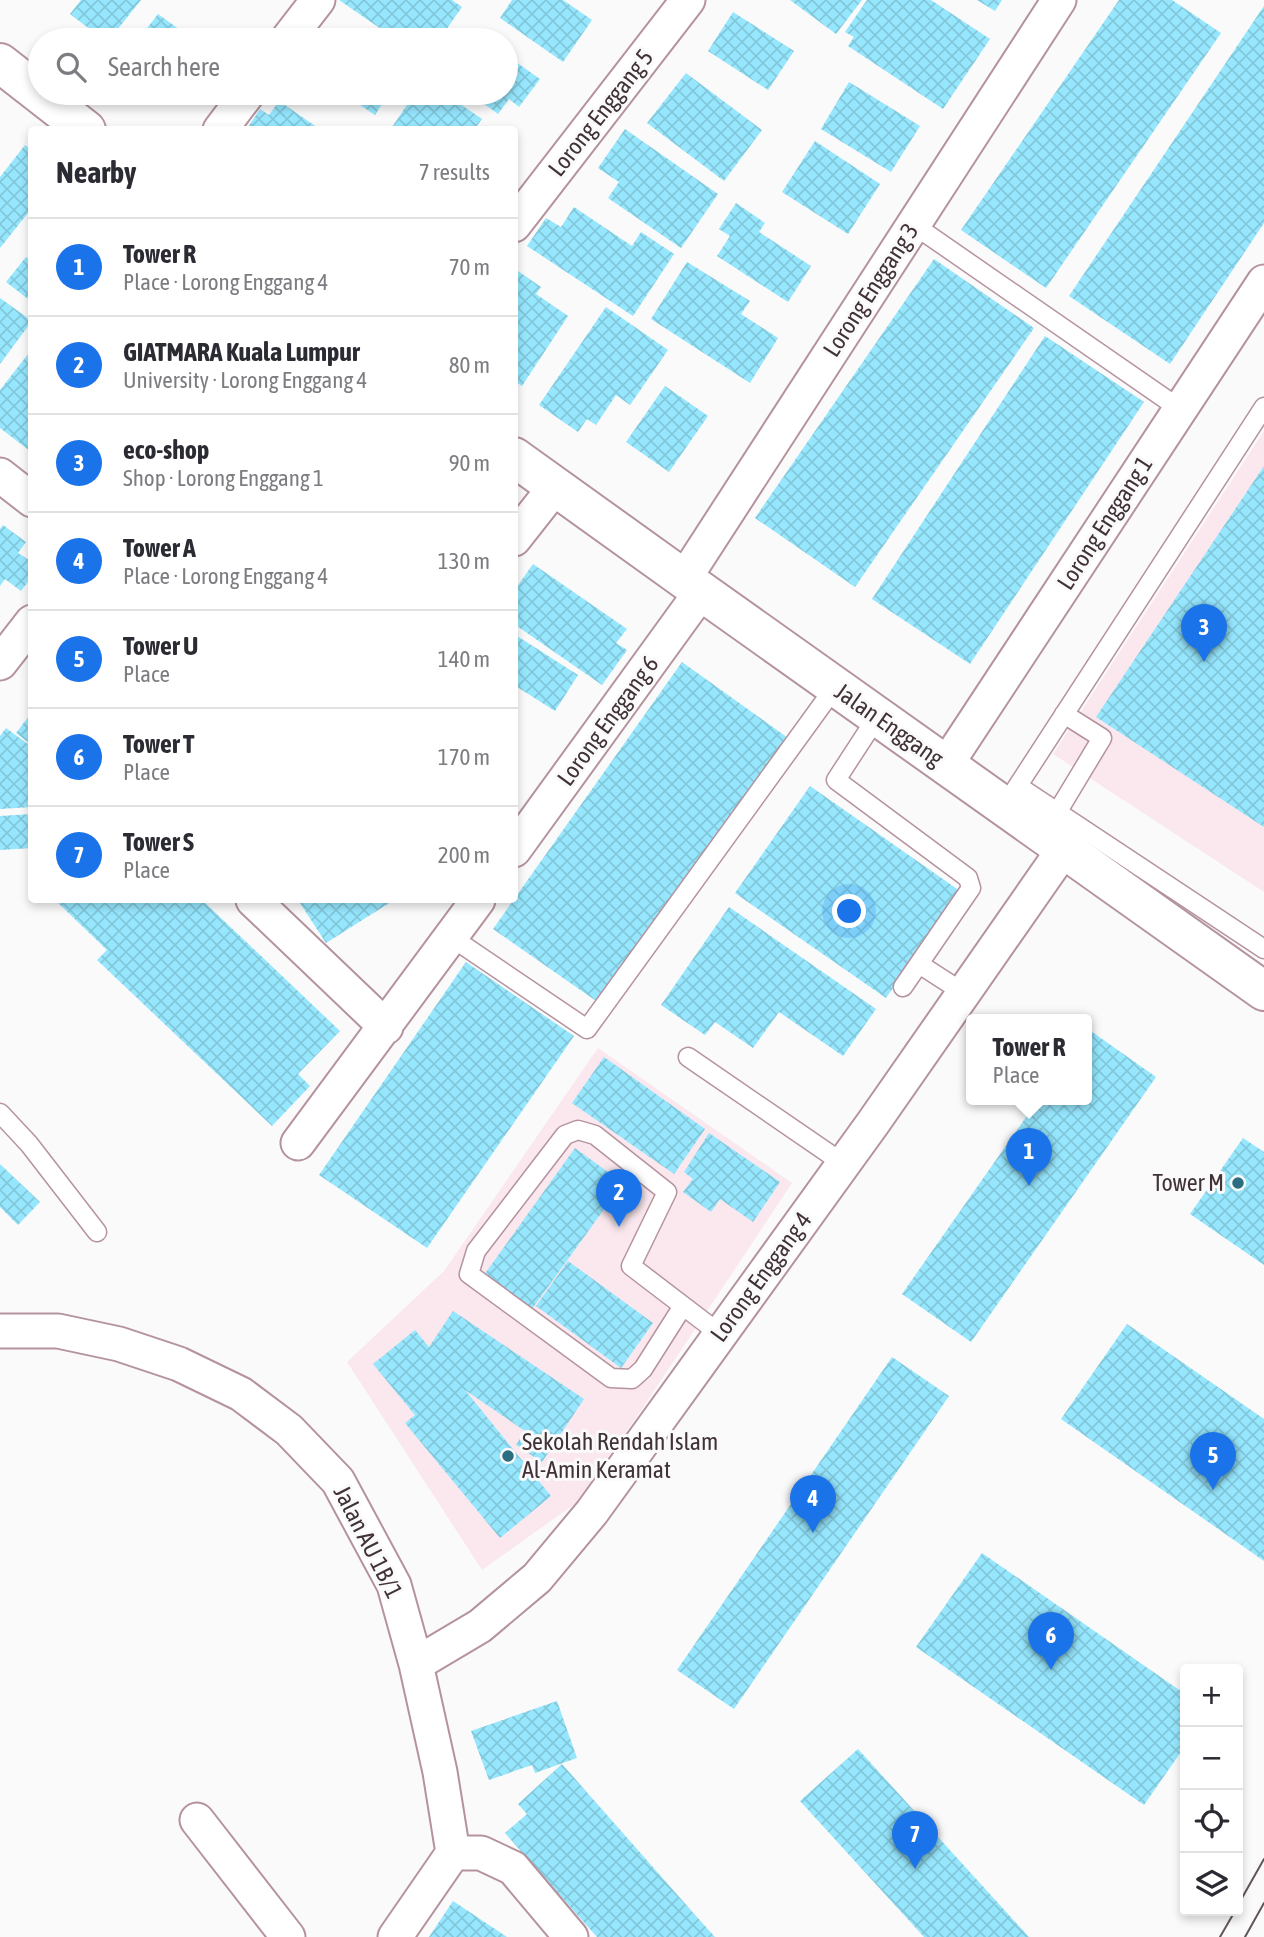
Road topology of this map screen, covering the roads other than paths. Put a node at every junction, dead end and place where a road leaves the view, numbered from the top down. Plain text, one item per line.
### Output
1 (318, 0) edge
2 (688, 0) edge
3 (1059, 0) edge
4 (296, 28) edge
5 (0, 63) edge
6 (28, 85) edge
7 (54, 105) edge
8 (239, 105) edge
9 (81, 126) edge
10 (223, 126) edge
11 (518, 220) edge
12 (914, 225) junction
13 (1264, 282) edge
14 (1264, 407) edge
15 (1180, 409) junction
16 (518, 460) edge
17 (0, 475) edge
18 (555, 487) junction
19 (28, 497) edge
20 (518, 534) edge
21 (693, 586) junction
22 (28, 627) edge
23 (0, 663) edge
24 (835, 687) junction
25 (1064, 714) junction
26 (877, 717) junction
27 (946, 765) junction
28 (1011, 796) junction
29 (1058, 811) junction
30 (518, 844) edge
31 (1064, 849) junction
32 (256, 903) edge
33 (476, 903) edge
34 (451, 937) junction
35 (1264, 949) edge
36 (919, 964) junction
37 (903, 988) dead end
38 (1264, 991) edge
39 (964, 993) junction
40 (386, 1027) junction
41 (688, 1057) dead end
42 (0, 1113) edge
43 (298, 1143) dead end
44 (844, 1164) junction
45 (97, 1232) dead end
46 (683, 1306) junction
47 (0, 1331) edge
48 (720, 1334) junction
49 (416, 1664) junction
50 (197, 1820) dead end
51 (453, 1853) junction
52 (288, 1937) edge
53 (395, 1937) edge
54 (571, 1937) edge

1 - 4 street
2 - 11 street, Lorong Enggang 5
3 - 12 street, Lorong Enggang 3
5 - 6 main road
7 - 9 main road
8 - 10 street
12 - 15 lane
12 - 21 street, Lorong Enggang 3
13 - 15 street, Lorong Enggang 1
14 - 25 lane
15 - 27 street, Lorong Enggang 1
16 - 18 main road, Jalan Enggang
17 - 19 street
18 - 20 street
18 - 21 main road, Jalan Enggang
21 - 24 main road, Jalan Enggang
21 - 30 street, Lorong Enggang 6
22 - 23 street
24 - 26 main road, Jalan Enggang
24 - 34 lane
25 - 28 lane
25 - 29 lane
26 - 27 main road, Jalan Enggang
26 - 36 lane
27 - 28 main road, Jalan Enggang
28 - 29 lane
28 - 31 main road, Jalan Enggang
29 - 35 lane
31 - 38 main road, Jalan Enggang
31 - 39 street, Lorong Enggang 4
32 - 40 street
33 - 34 street
34 - 40 street
36 - 37 lane
36 - 39 lane
39 - 44 street, Lorong Enggang 4
40 - 43 street
41 - 44 lane
42 - 45 lane
44 - 48 street, Lorong Enggang 4
46 - 46 lane
46 - 48 lane
47 - 49 street, Jalan AU 1B/1
48 - 49 street, Lorong Enggang 4
49 - 51 street, Jalan AU 1B/1
50 - 52 street
51 - 53 street
51 - 54 street

